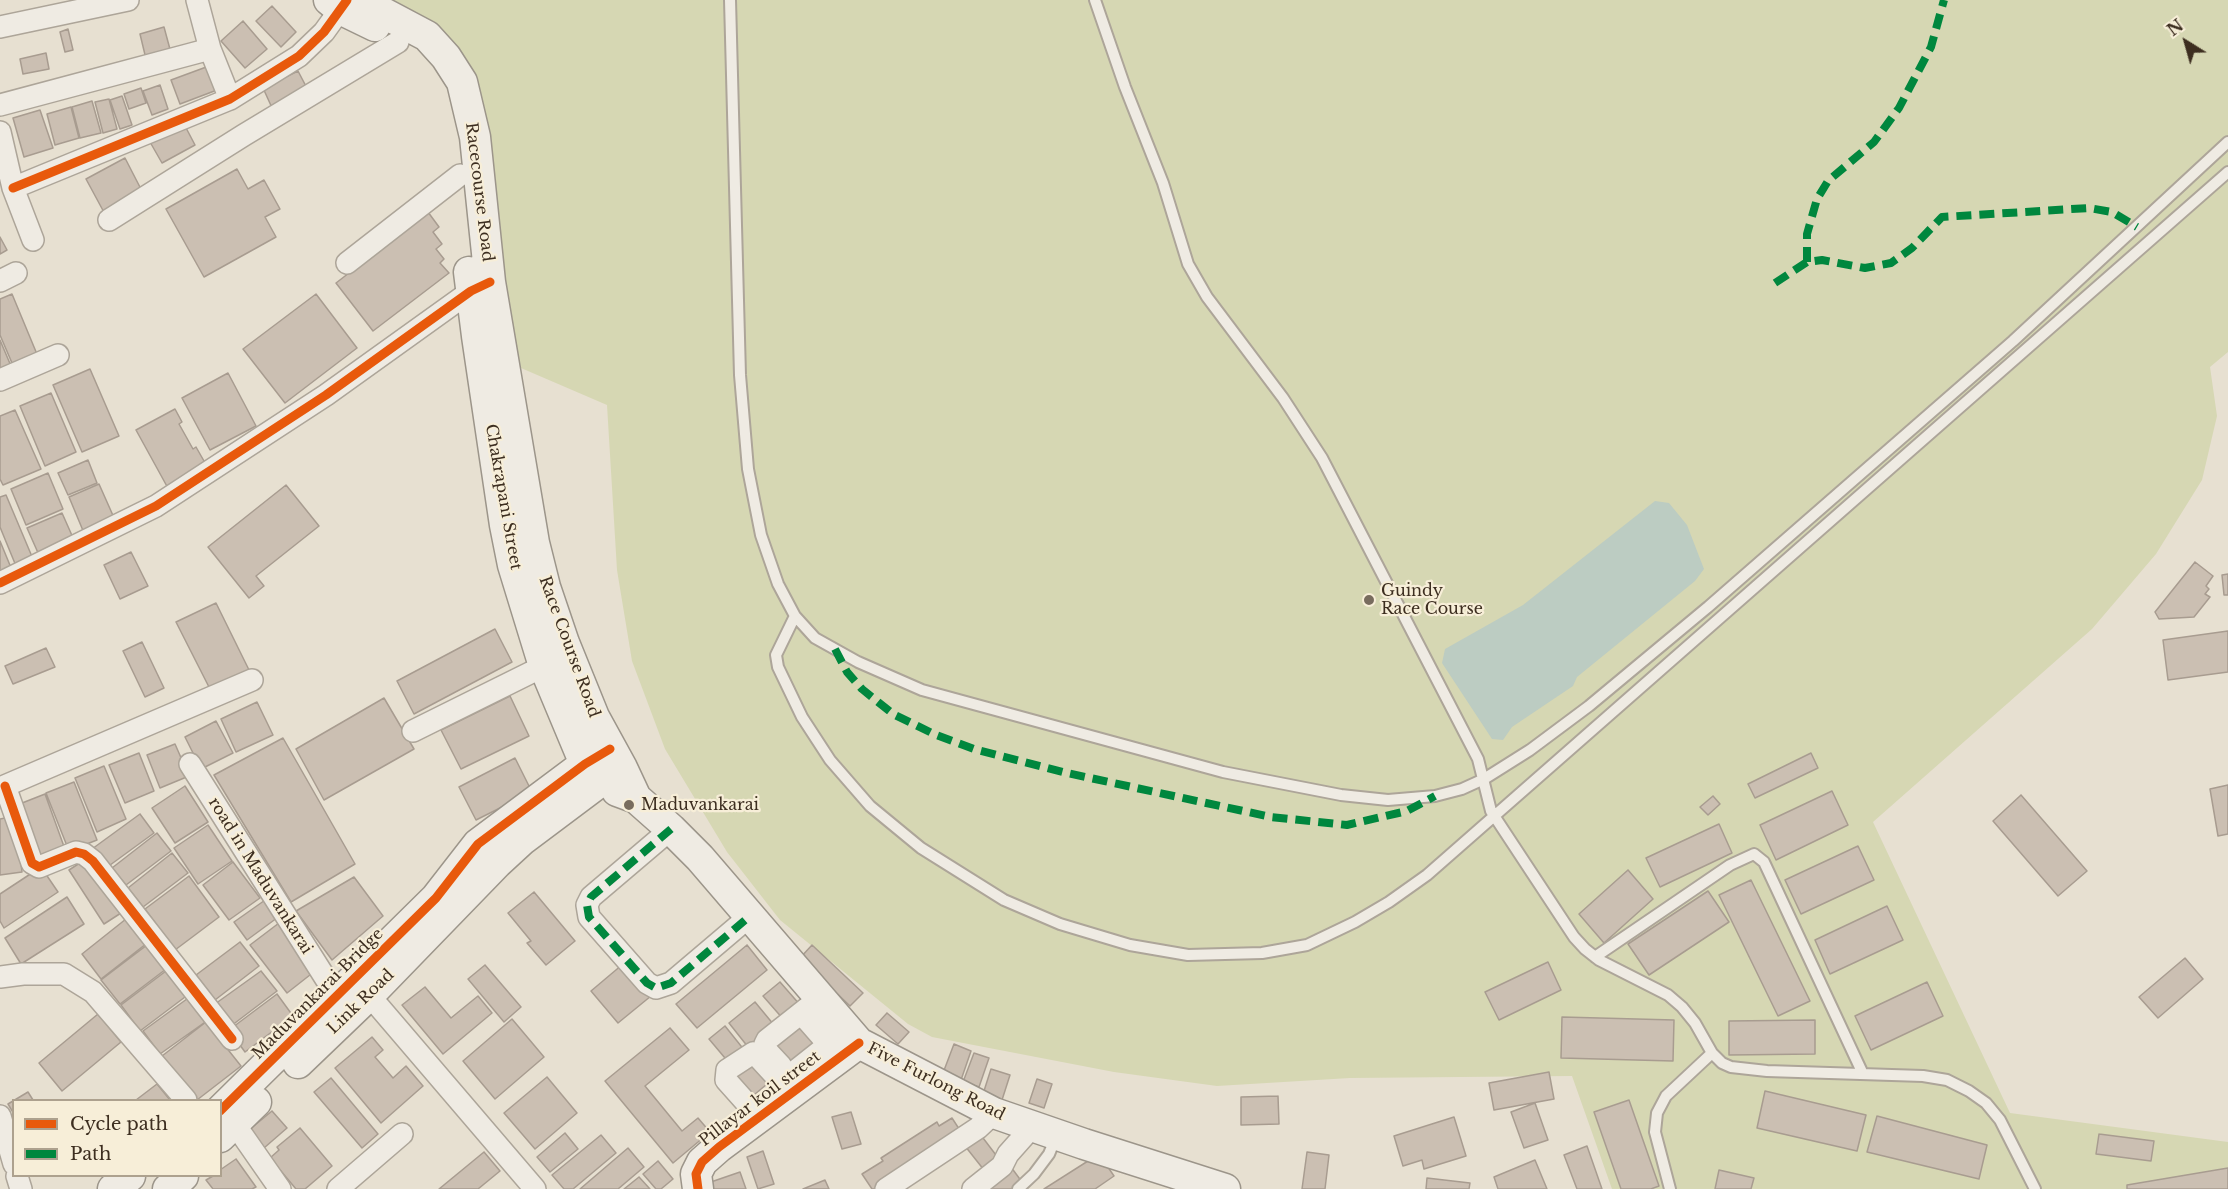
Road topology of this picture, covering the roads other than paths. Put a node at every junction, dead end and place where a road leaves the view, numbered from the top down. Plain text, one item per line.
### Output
1 (128, 0) edge
2 (197, 0) edge
3 (729, 0) edge
4 (1095, 0) edge
5 (104, 2) edge
6 (344, 2) edge
7 (0, 27) edge
8 (398, 42) junction
9 (210, 49) junction
10 (230, 99) junction
11 (0, 105) edge
12 (0, 132) edge
13 (2228, 142) edge
14 (2228, 172) edge
15 (460, 175) junction
16 (13, 188) junction
17 (109, 220) dead end
18 (33, 240) dead end
19 (347, 263) dead end
20 (481, 286) junction
21 (58, 355) dead end
22 (0, 380) edge
23 (534, 543) joint
24 (0, 583) edge
25 (795, 616) junction
26 (544, 666) junction
27 (252, 680) dead end
28 (413, 731) dead end
29 (190, 764) dead end
30 (604, 766) junction
31 (1484, 779) junction
32 (2, 787) edge
33 (1494, 816) junction
34 (671, 829) junction
35 (488, 854) junction
36 (750, 916) junction
37 (1595, 957) junction
38 (0, 977) edge
39 (331, 987) junction
40 (369, 996) junction
41 (811, 1005) junction
42 (232, 1039) dead end
43 (845, 1039) junction
44 (1712, 1053) junction
45 (1863, 1074) junction
46 (793, 1086) junction
47 (184, 1099) edge
48 (994, 1113) junction
49 (0, 1116) edge
50 (759, 1117) junction
51 (223, 1118) edge
52 (1044, 1131) junction
53 (402, 1134) dead end
54 (12, 1157) edge
55 (129, 1177) edge
56 (154, 1177) edge
57 (182, 1177) edge
58 (113, 1189) edge
59 (141, 1189) edge
60 (168, 1189) edge
61 (280, 1189) edge
62 (338, 1189) edge
63 (535, 1189) edge
64 (698, 1189) edge
65 (886, 1189) edge
66 (973, 1189) edge
67 (1018, 1189) edge
68 (1226, 1189) edge
69 (1670, 1189) edge
70 (2034, 1189) edge

1 - 5 street
2 - 9 street
3 - 25 lane
4 - 31 lane
5 - 7 street
6 - 8 main road, Racecourse Road
6 - 10 street
6 - 20 main road, Racecourse Road
8 - 15 main road, Racecourse Road
8 - 17 street
9 - 10 street
9 - 11 street
10 - 16 street
12 - 16 street
13 - 31 lane
14 - 33 lane
15 - 19 street
15 - 20 main road, Racecourse Road
16 - 18 street
20 - 23 main road, Racecourse Road
20 - 24 street
20 - 26 main road, Chakrapani Street
21 - 22 street
23 - 30 main road, Race Course Road
25 - 31 lane
25 - 33 lane
26 - 28 street
26 - 30 main road, Chakrapani Street
27 - 32 street
29 - 39 street, road in Maduvankarai
30 - 34 main road, Five Furlong Road
30 - 35 main road
31 - 33 lane
32 - 42 street
33 - 37 lane
34 - 36 main road, Five Furlong Road
34 - 36 street
35 - 39 main road, Link Road
35 - 40 main road, Link Road
35 - 51 main road, Maduvankarai Bridge
36 - 41 main road, Five Furlong Road
37 - 44 lane
37 - 45 lane
38 - 47 street
39 - 51 main road, Link Road
40 - 51 main road, Link Road
40 - 63 street
41 - 43 main road, Five Furlong Road
41 - 46 street
43 - 46 main road, Pillayar koil street
43 - 48 main road, Five Furlong Road
44 - 45 lane
44 - 69 lane
45 - 70 lane
46 - 50 main road, Pillayar koil street
46 - 50 street
48 - 52 main road, Five Furlong Road
48 - 65 street
49 - 54 street
50 - 64 main road, Pillayar koil street
51 - 61 street
52 - 66 street
52 - 67 lane
52 - 68 main road, Five Furlong Road
53 - 62 street
55 - 58 main road
56 - 59 main road
57 - 60 main road

